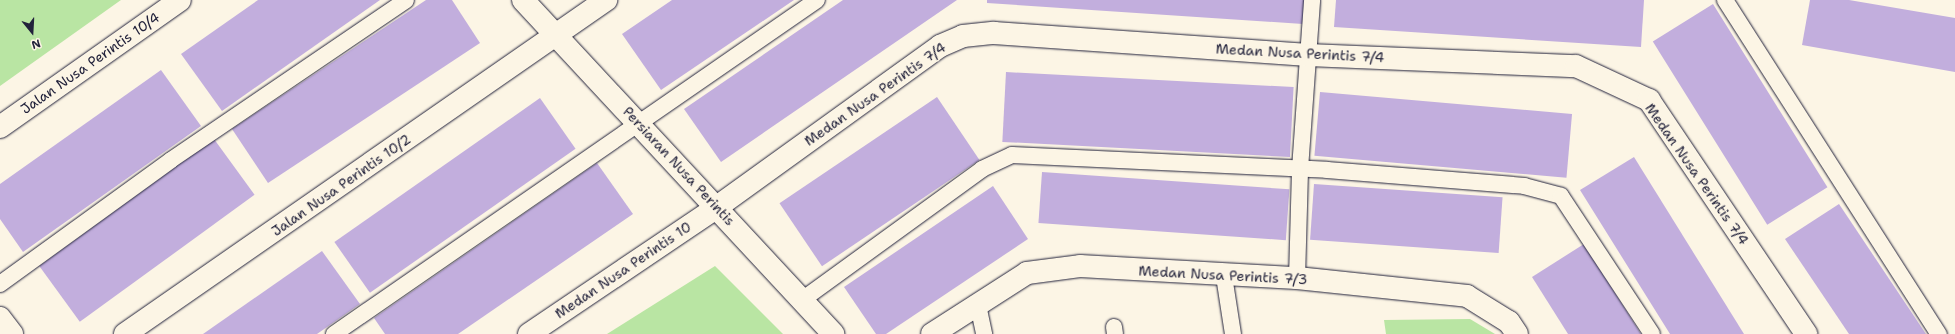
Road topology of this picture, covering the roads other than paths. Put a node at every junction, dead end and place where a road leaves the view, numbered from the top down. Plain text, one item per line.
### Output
1 (180, 0) edge
2 (406, 0) edge
3 (523, 0) edge
4 (606, 0) edge
5 (817, 0) edge
6 (1312, 0) edge
7 (1726, 0) edge
8 (556, 36) junction
9 (1308, 55) junction
10 (639, 124) junction
11 (0, 127) edge
12 (1300, 169) junction
13 (717, 207) junction
14 (1224, 276) junction
15 (1296, 278) junction
16 (0, 284) edge
17 (802, 300) junction
18 (978, 305) junction
19 (0, 318) edge
20 (12, 334) edge
21 (125, 334) edge
22 (334, 334) edge
23 (529, 334) edge
24 (832, 334) edge
25 (932, 334) edge
26 (984, 334) edge
27 (1233, 334) edge
28 (1517, 334) edge
29 (1652, 334) edge
30 (1806, 334) edge
31 (1939, 334) edge

1 - 11 street, Jalan Nusa Perintis 10/4
2 - 16 lane
3 - 8 street, Persiaran Nusa Perintis
4 - 8 street, Jalan Nusa Perintis 10/2
5 - 10 lane
6 - 9 lane
7 - 31 lane
8 - 10 street, Persiaran Nusa Perintis
8 - 21 street, Jalan Nusa Perintis 10/2
9 - 12 lane
9 - 13 street, Medan Nusa Perintis 7/4
9 - 30 street, Medan Nusa Perintis 7/4
10 - 13 street, Persiaran Nusa Perintis
10 - 22 lane
12 - 15 lane
12 - 17 lane
12 - 29 lane
13 - 17 street, Persiaran Nusa Perintis
13 - 23 street, Medan Nusa Perintis 10
14 - 15 street, Medan Nusa Perintis 7/3
14 - 18 street, Medan Nusa Perintis 7/3
14 - 27 lane
15 - 28 street, Medan Nusa Perintis 7/3
17 - 24 street, Persiaran Nusa Perintis
18 - 25 street, Medan Nusa Perintis 7/3
18 - 26 lane
19 - 20 street

